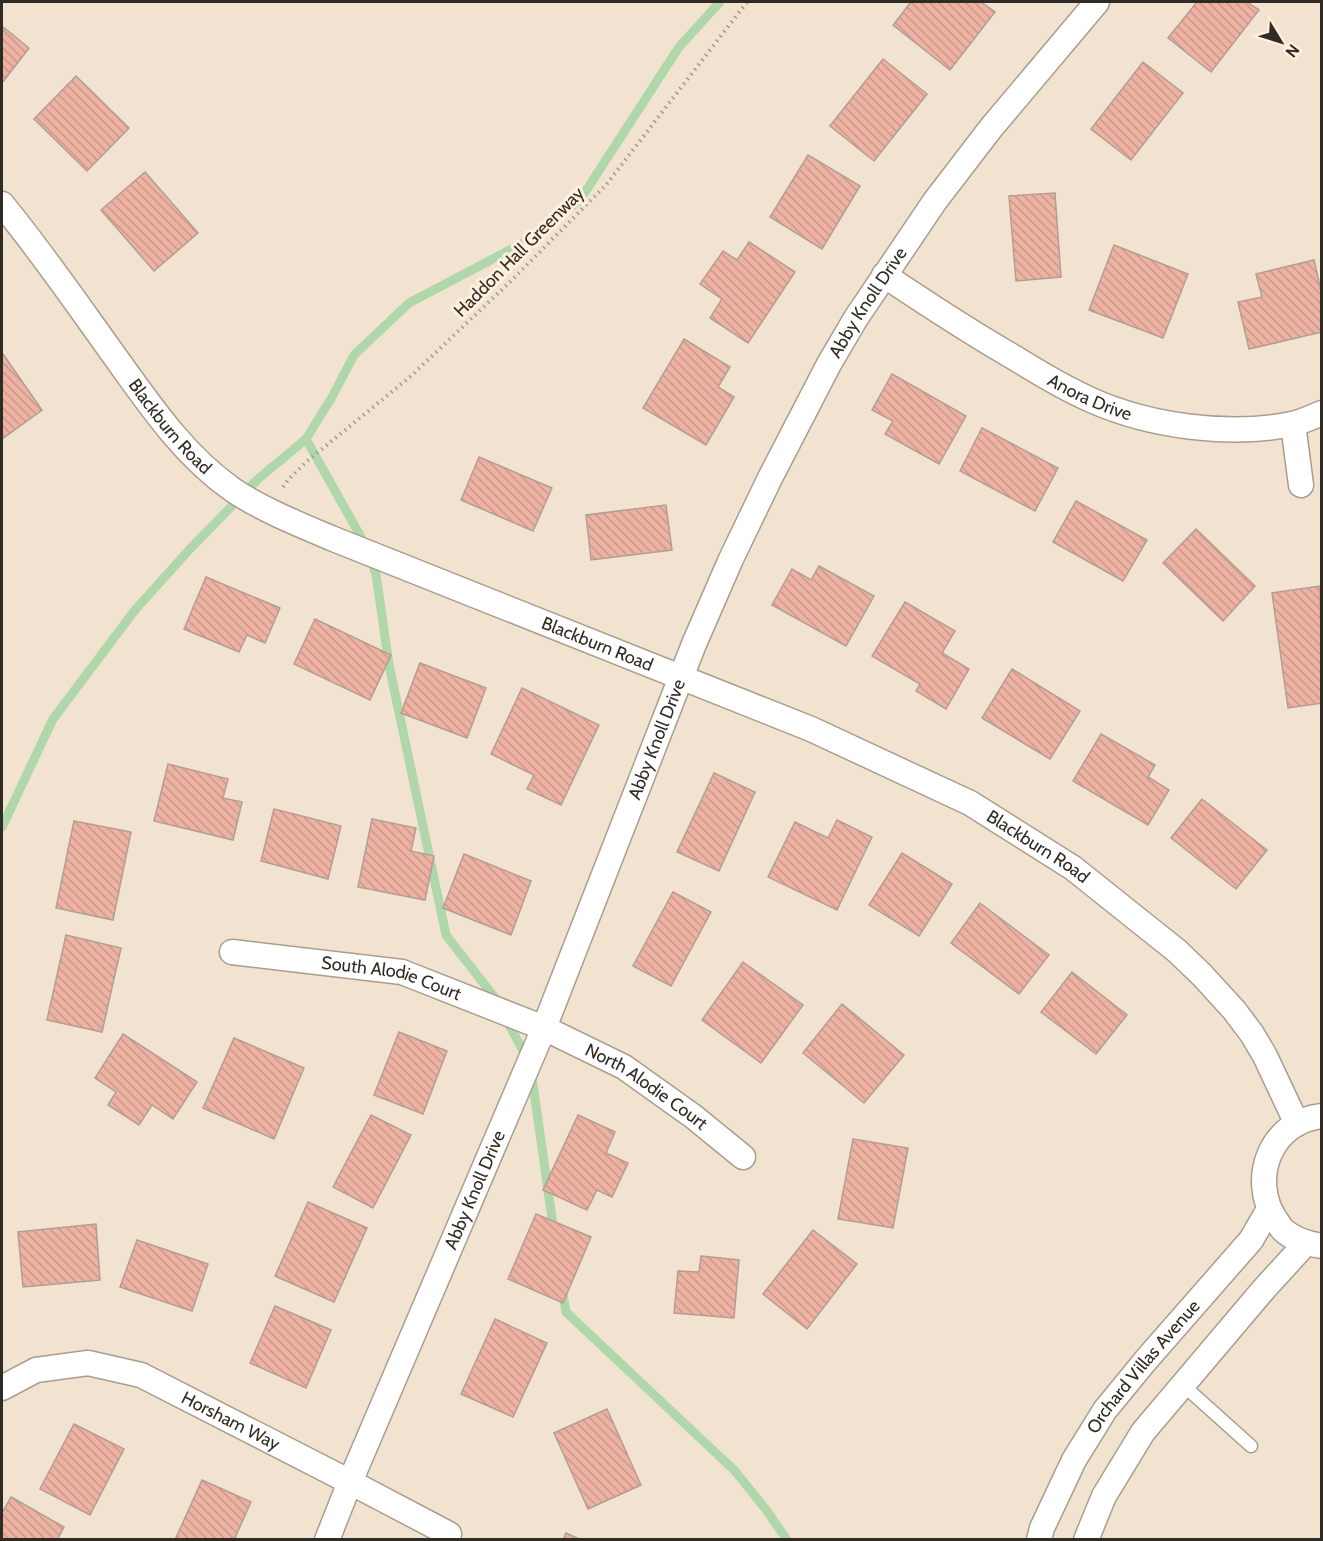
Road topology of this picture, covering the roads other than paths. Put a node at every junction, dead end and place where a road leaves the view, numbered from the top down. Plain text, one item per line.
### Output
1 (1097, 2) edge
2 (2, 204) edge
3 (884, 275) junction
4 (1322, 414) edge
5 (1293, 424) junction
6 (1301, 485) dead end
7 (680, 678) junction
8 (232, 952) dead end
9 (544, 1028) junction
10 (1322, 1116) edge
11 (1297, 1124) junction
12 (743, 1157) dead end
13 (1269, 1209) junction
14 (1314, 1245) edge
15 (1183, 1385) junction
16 (2, 1388) edge
17 (1251, 1446) dead end
18 (350, 1482) junction
19 (449, 1534) dead end
20 (327, 1539) edge
21 (1039, 1539) edge
22 (1086, 1539) edge

1 - 3 street, Abby Knoll Drive
2 - 7 street, Blackburn Road
3 - 5 street, Anora Drive
3 - 7 street, Abby Knoll Drive
4 - 5 street, Anora Drive
5 - 6 street
7 - 9 street, Abby Knoll Drive
7 - 11 street, Blackburn Road
8 - 9 street, South Alodie Court
9 - 12 street, North Alodie Court
9 - 18 street, Abby Knoll Drive
10 - 11 street
11 - 13 street
13 - 14 street
13 - 21 street, Orchard Villas Avenue
14 - 15 street
15 - 17 lane
15 - 22 street
16 - 18 street, Horsham Way
18 - 19 street, Horsham Way
18 - 20 street, Abby Knoll Drive

